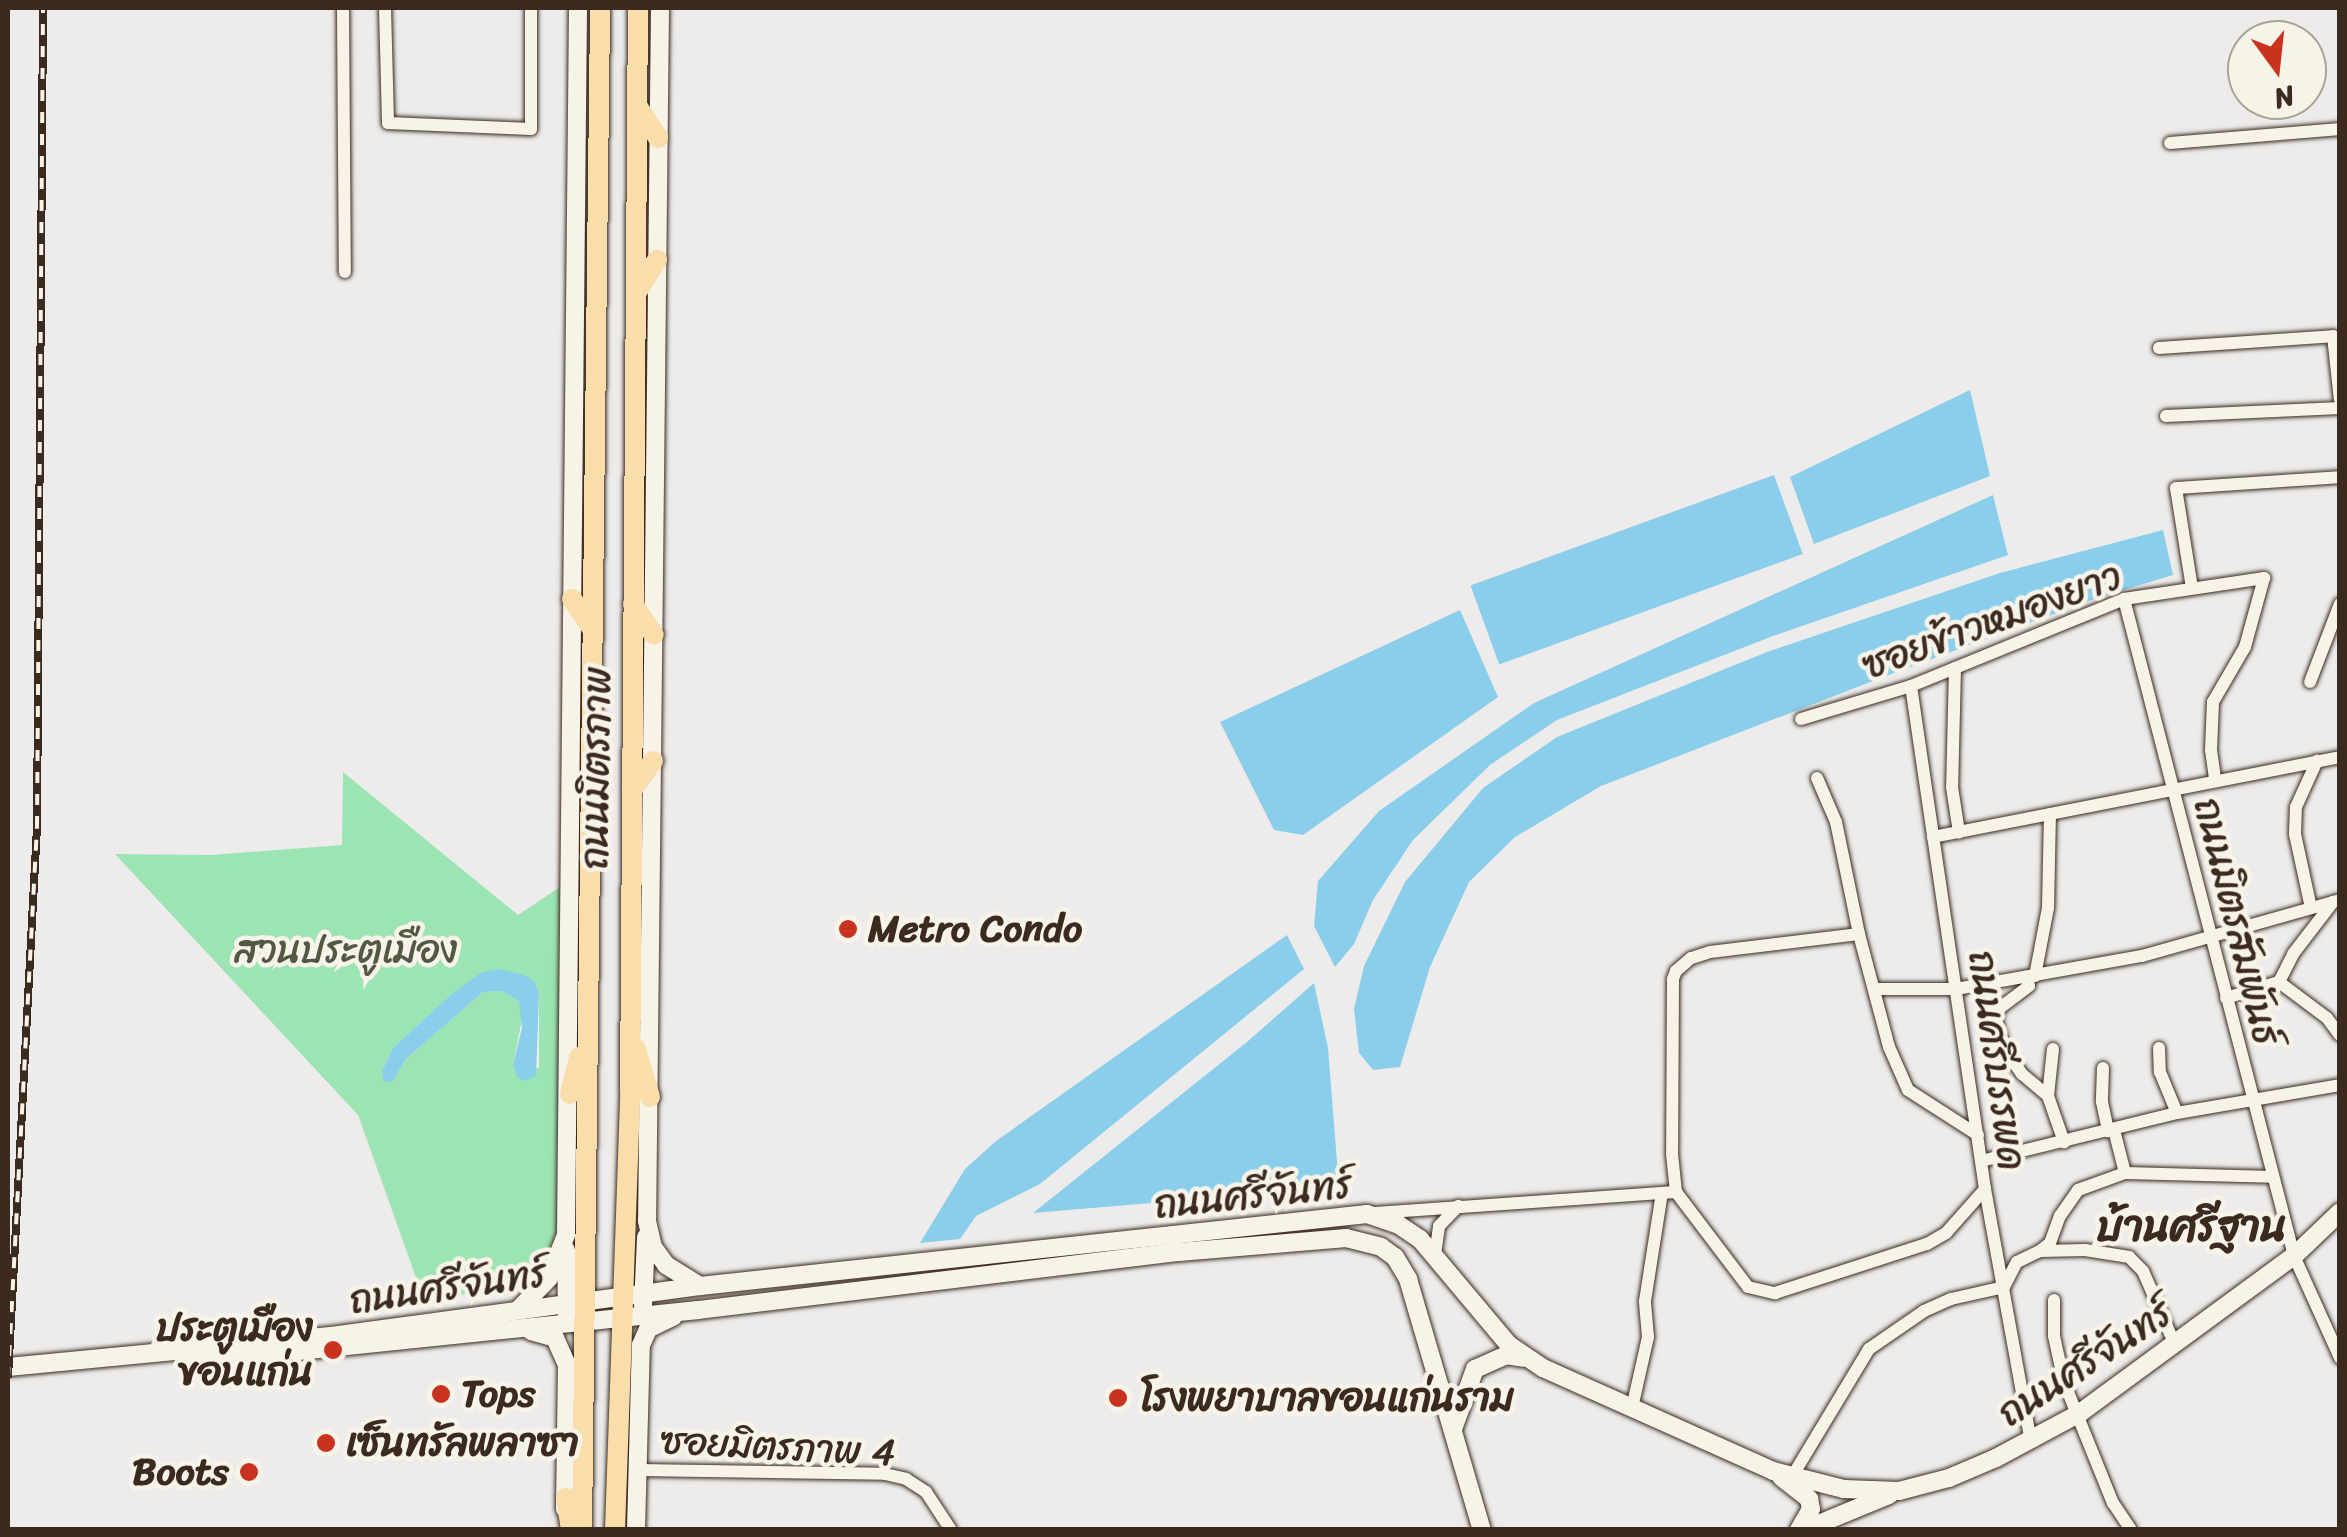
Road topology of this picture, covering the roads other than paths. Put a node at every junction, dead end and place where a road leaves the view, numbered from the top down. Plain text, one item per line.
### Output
1 (343, 8) edge
2 (385, 8) edge
3 (531, 8) edge
4 (578, 8) edge
5 (600, 8) edge
6 (638, 8) edge
7 (660, 8) edge
8 (637, 106) junction
9 (2340, 129) edge
10 (658, 138) junction
11 (2170, 144) dead end
12 (657, 260) junction
13 (345, 272) dead end
14 (636, 294) junction
15 (2158, 348) dead end
16 (2340, 400) edge
17 (2340, 408) edge
18 (2166, 416) dead end
19 (593, 450) junction
20 (574, 477) junction
21 (2340, 477) edge
22 (2192, 588) junction
23 (572, 599) junction
24 (2124, 600) junction
25 (633, 604) junction
26 (2340, 604) edge
27 (592, 629) junction
28 (654, 635) junction
29 (1955, 668) junction
30 (2310, 682) dead end
31 (1910, 686) junction
32 (1802, 719) dead end
33 (2340, 756) edge
34 (653, 761) junction
35 (2317, 761) junction
36 (1817, 778) dead end
37 (2215, 780) junction
38 (2172, 788) junction
39 (632, 790) junction
40 (2050, 814) junction
41 (1958, 832) junction
42 (1934, 838) junction
43 (2337, 900) edge
44 (2311, 908) junction
45 (1859, 934) junction
46 (2213, 936) junction
47 (2031, 976) junction
48 (2278, 982) junction
49 (1876, 989) junction
50 (1956, 989) junction
51 (2226, 998) junction
52 (627, 1018) junction
53 (588, 1024) junction
54 (2340, 1035) edge
55 (2159, 1048) dead end
56 (2053, 1050) dead end
57 (2103, 1068) dead end
58 (570, 1086) junction
59 (2340, 1086) edge
60 (2048, 1096) junction
61 (650, 1097) junction
62 (2252, 1099) junction
63 (2177, 1113) junction
64 (2111, 1131) junction
65 (1978, 1135) junction
66 (2064, 1142) junction
67 (1981, 1161) junction
68 (2125, 1173) junction
69 (2273, 1177) junction
70 (1985, 1189) junction
71 (1669, 1193) junction
72 (1458, 1206) junction
73 (2340, 1212) edge
74 (1367, 1214) junction
75 (647, 1222) junction
76 (566, 1234) junction
77 (2040, 1251) junction
78 (1435, 1255) junction
79 (2294, 1256) junction
80 (700, 1286) junction
81 (2004, 1287) junction
82 (2054, 1300) dead end
83 (634, 1306) junction
84 (518, 1309) junction
85 (698, 1310) junction
86 (576, 1312) junction
87 (517, 1330) junction
88 (640, 1345) junction
89 (2175, 1346) junction
90 (1524, 1358) junction
91 (2340, 1358) edge
92 (568, 1365) junction
93 (8, 1367) edge
94 (8, 1378) edge
95 (1632, 1408) junction
96 (2080, 1413) junction
97 (1453, 1430) junction
98 (2031, 1442) junction
99 (639, 1470) junction
100 (1773, 1471) junction
101 (1794, 1476) junction
102 (1898, 1491) junction
103 (566, 1498) joint
104 (618, 1500) junction
105 (568, 1530) edge
106 (582, 1530) edge
107 (615, 1530) edge
108 (623, 1530) edge
109 (636, 1530) edge
110 (951, 1530) edge
111 (1482, 1530) edge
112 (1802, 1530) edge
113 (2132, 1530) edge

1 - 13 street
2 - 3 street
4 - 20 main road, ถนนมิตรภาพ
5 - 19 main road, ถนนมิตรภาพ
6 - 8 main road, ถนนมิตรภาพ
7 - 10 main road, ถนนมิตรภาพ
8 - 10 main road
8 - 14 main road, ถนนมิตรภาพ
9 - 11 street
10 - 12 main road, ถนนมิตรภาพ
12 - 14 main road
12 - 28 main road, ถนนมิตรภาพ
14 - 25 main road, ถนนมิตรภาพ
15 - 16 street
17 - 18 street
19 - 20 main road
19 - 27 main road, ถนนมิตรภาพ
20 - 23 main road, ถนนมิตรภาพ
21 - 22 street
22 - 24 street, ซอยข้าวหมองยาว
22 - 37 street, ซอยข้าวหมองยาว
23 - 27 main road
23 - 58 main road, ถนนมิตรภาพ
24 - 29 street, ซอยข้าวหมองยาว
24 - 38 street, ถนนมิตรสัมพันธ์
25 - 28 main road
25 - 39 main road, ถนนมิตรภาพ
26 - 30 street
27 - 53 main road, ถนนมิตรภาพ
28 - 34 main road, ถนนมิตรภาพ
29 - 31 street, ซอยข้าวหมองยาว
29 - 41 street
31 - 32 street, ซอยข้าวหมองยาว
31 - 42 street, ถนนศรีบรรพด
33 - 35 street
34 - 39 main road
34 - 61 main road, ถนนมิตรภาพ
35 - 37 street
35 - 44 street
36 - 45 street
37 - 38 street
38 - 40 street
38 - 46 street, ถนนมิตรสัมพันธ์
39 - 52 main road, ถนนมิตรภาพ
40 - 41 street
40 - 47 street
41 - 42 street
42 - 50 street, ถนนศรีบรรพด
43 - 44 street
43 - 48 street
44 - 46 street
45 - 49 street
45 - 71 street
46 - 47 street
46 - 51 street, ถนนมิตรสัมพันธ์
47 - 50 street
47 - 60 street
48 - 51 street
48 - 54 street
49 - 50 street
49 - 65 street
50 - 65 street, ถนนศรีบรรพด
51 - 62 street, ถนนมิตรสัมพันธ์
52 - 61 main road
52 - 83 main road, ถนนมิตรภาพ
53 - 58 main road
53 - 86 main road, ถนนมิตรภาพ
55 - 63 street
56 - 60 street
57 - 64 street
58 - 76 main road, ถนนมิตรภาพ
59 - 62 street
60 - 66 street
61 - 75 main road, ถนนมิตรภาพ
62 - 63 street
62 - 69 street, ถนนมิตรสัมพันธ์
63 - 64 street
64 - 66 street
64 - 68 street
65 - 67 street, ถนนศรีบรรพด
66 - 67 street
67 - 70 street, ถนนศรีบรรพด
68 - 69 street
68 - 77 street
69 - 79 street, ถนนมิตรสัมพันธ์
70 - 71 street
70 - 81 street, ถนนศรีบรรพด
71 - 72 street
71 - 95 street
72 - 74 street
72 - 78 street
73 - 79 main road, ถนนศรีจันทร์
74 - 78 main road, ถนนศรีจันทร์
74 - 80 main road, ถนนศรีจันทร์
75 - 80 main road
75 - 83 main road, ถนนมิตรภาพ
76 - 84 main road
76 - 86 main road, ถนนมิตรภาพ
77 - 81 street
77 - 89 street
78 - 90 main road, ถนนศรีจันทร์
79 - 89 main road, ถนนศรีจันทร์
79 - 91 street, ถนนมิตรสัมพันธ์
80 - 83 main road, ถนนศรีจันทร์
81 - 98 street, ถนนศรีบรรพด
81 - 101 street
82 - 96 street
83 - 85 main road, ถนนศรีจันทร์
83 - 86 main road, ถนนศรีจันทร์
83 - 88 main road, ถนนมิตรภาพ
83 - 104 main road, ถนนมิตรภาพ
84 - 86 main road, ถนนศรีจันทร์
84 - 93 main road, ถนนศรีจันทร์
85 - 88 main road
85 - 97 main road, ถนนศรีจันทร์
86 - 87 main road, ถนนศรีจันทร์
86 - 92 main road, ถนนมิตรภาพ
86 - 106 main road, ถนนมิตรภาพ
87 - 92 main road
87 - 94 main road, ถนนศรีจันทร์
88 - 99 main road, ถนนมิตรภาพ
89 - 96 main road, ถนนศรีจันทร์
90 - 95 main road, ถนนศรีจันทร์
90 - 97 main road
92 - 103 main road, ถนนมิตรภาพ
95 - 100 main road, ถนนศรีจันทร์
96 - 98 main road, ถนนศรีจันทร์
96 - 113 street
97 - 111 main road
98 - 102 main road, ถนนศรีจันทร์
99 - 109 main road
99 - 110 street, ซอยมิตรภาพ 4
100 - 101 main road, ถนนศรีจันทร์
100 - 112 main road
101 - 102 main road, ถนนศรีจันทร์
102 - 112 main road
103 - 105 main road
104 - 107 main road, ถนนมิตรภาพ
104 - 108 main road

